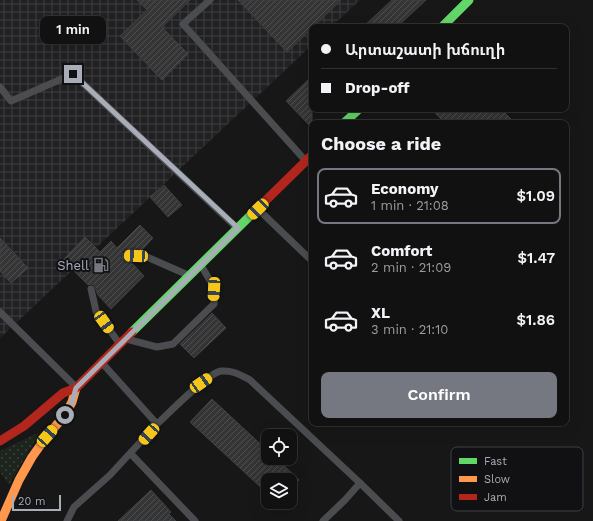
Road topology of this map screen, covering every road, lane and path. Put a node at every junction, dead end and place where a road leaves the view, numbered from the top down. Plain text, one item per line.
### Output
1 (210, 0) edge
2 (469, 0) edge
3 (445, 24) edge
4 (0, 87) edge
5 (355, 112) edge
6 (347, 120) edge
7 (309, 158) edge
8 (258, 209) junction
9 (238, 228) junction
10 (125, 256) dead end
11 (309, 258) edge
12 (201, 265) junction
13 (190, 276) junction
14 (91, 289) dead end
15 (0, 312) edge
16 (123, 342) junction
17 (101, 363) junction
18 (76, 388) junction
19 (157, 424) junction
20 (0, 441) edge
21 (131, 454) junction
22 (360, 483) junction
23 (1, 521) edge
24 (67, 521) edge
25 (195, 521) edge
26 (323, 521) edge
27 (399, 521) edge

1 - 7 lane
2 - 3 main road
4 - 9 lane
5 - 6 main road
7 - 8 main road
8 - 9 main road
8 - 11 lane
9 - 12 main road
10 - 13 lane
12 - 13 main road
12 - 16 lane
13 - 16 main road
14 - 16 lane
15 - 18 lane
16 - 17 main road
17 - 18 main road
17 - 19 lane
18 - 20 main road
18 - 23 main road
19 - 21 lane
19 - 22 lane
21 - 24 lane
21 - 25 lane
22 - 26 lane
22 - 27 lane

